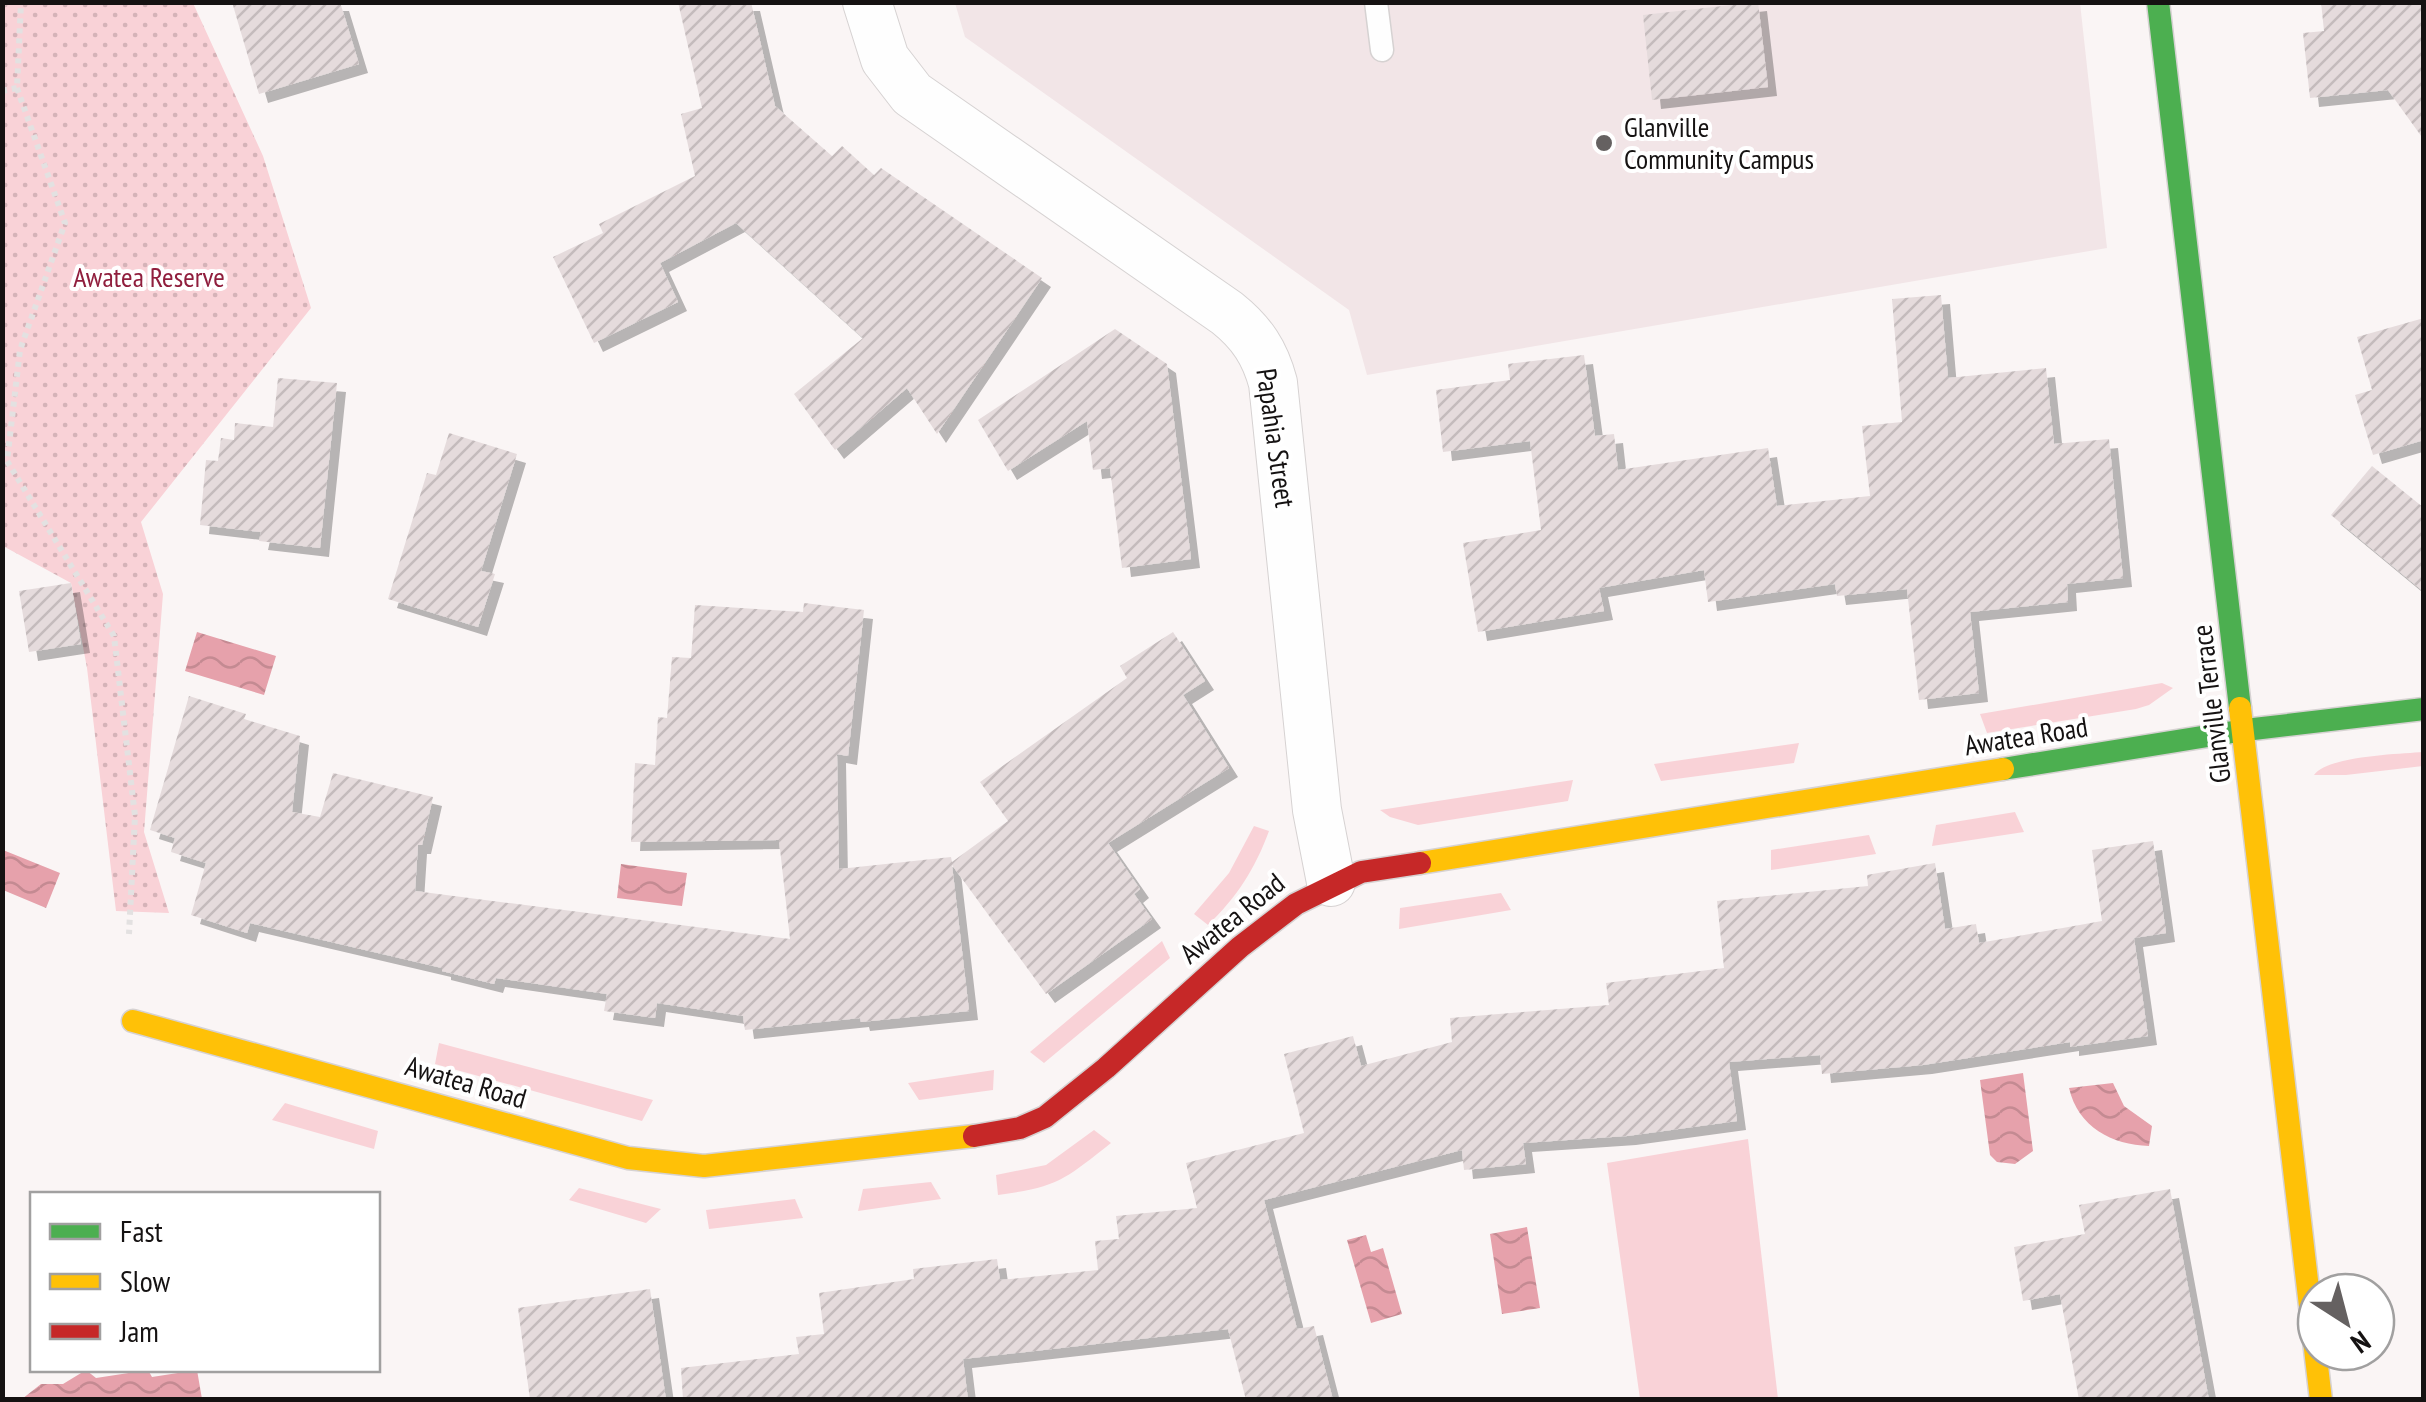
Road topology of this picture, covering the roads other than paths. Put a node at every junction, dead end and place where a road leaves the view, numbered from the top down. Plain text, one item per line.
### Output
1 (867, 2) edge
2 (1376, 2) edge
3 (2158, 2) edge
4 (1382, 50) dead end
5 (2424, 709) edge
6 (2245, 730) junction
7 (1331, 882) junction
8 (133, 1020) dead end
9 (2321, 1400) edge

1 - 7 street, Papahia Street
2 - 4 lane
3 - 6 street, Glanville Terrace
5 - 6 street, Awatea Road
6 - 7 street, Awatea Road
6 - 9 street, Glanville Terrace
7 - 8 street, Awatea Road

